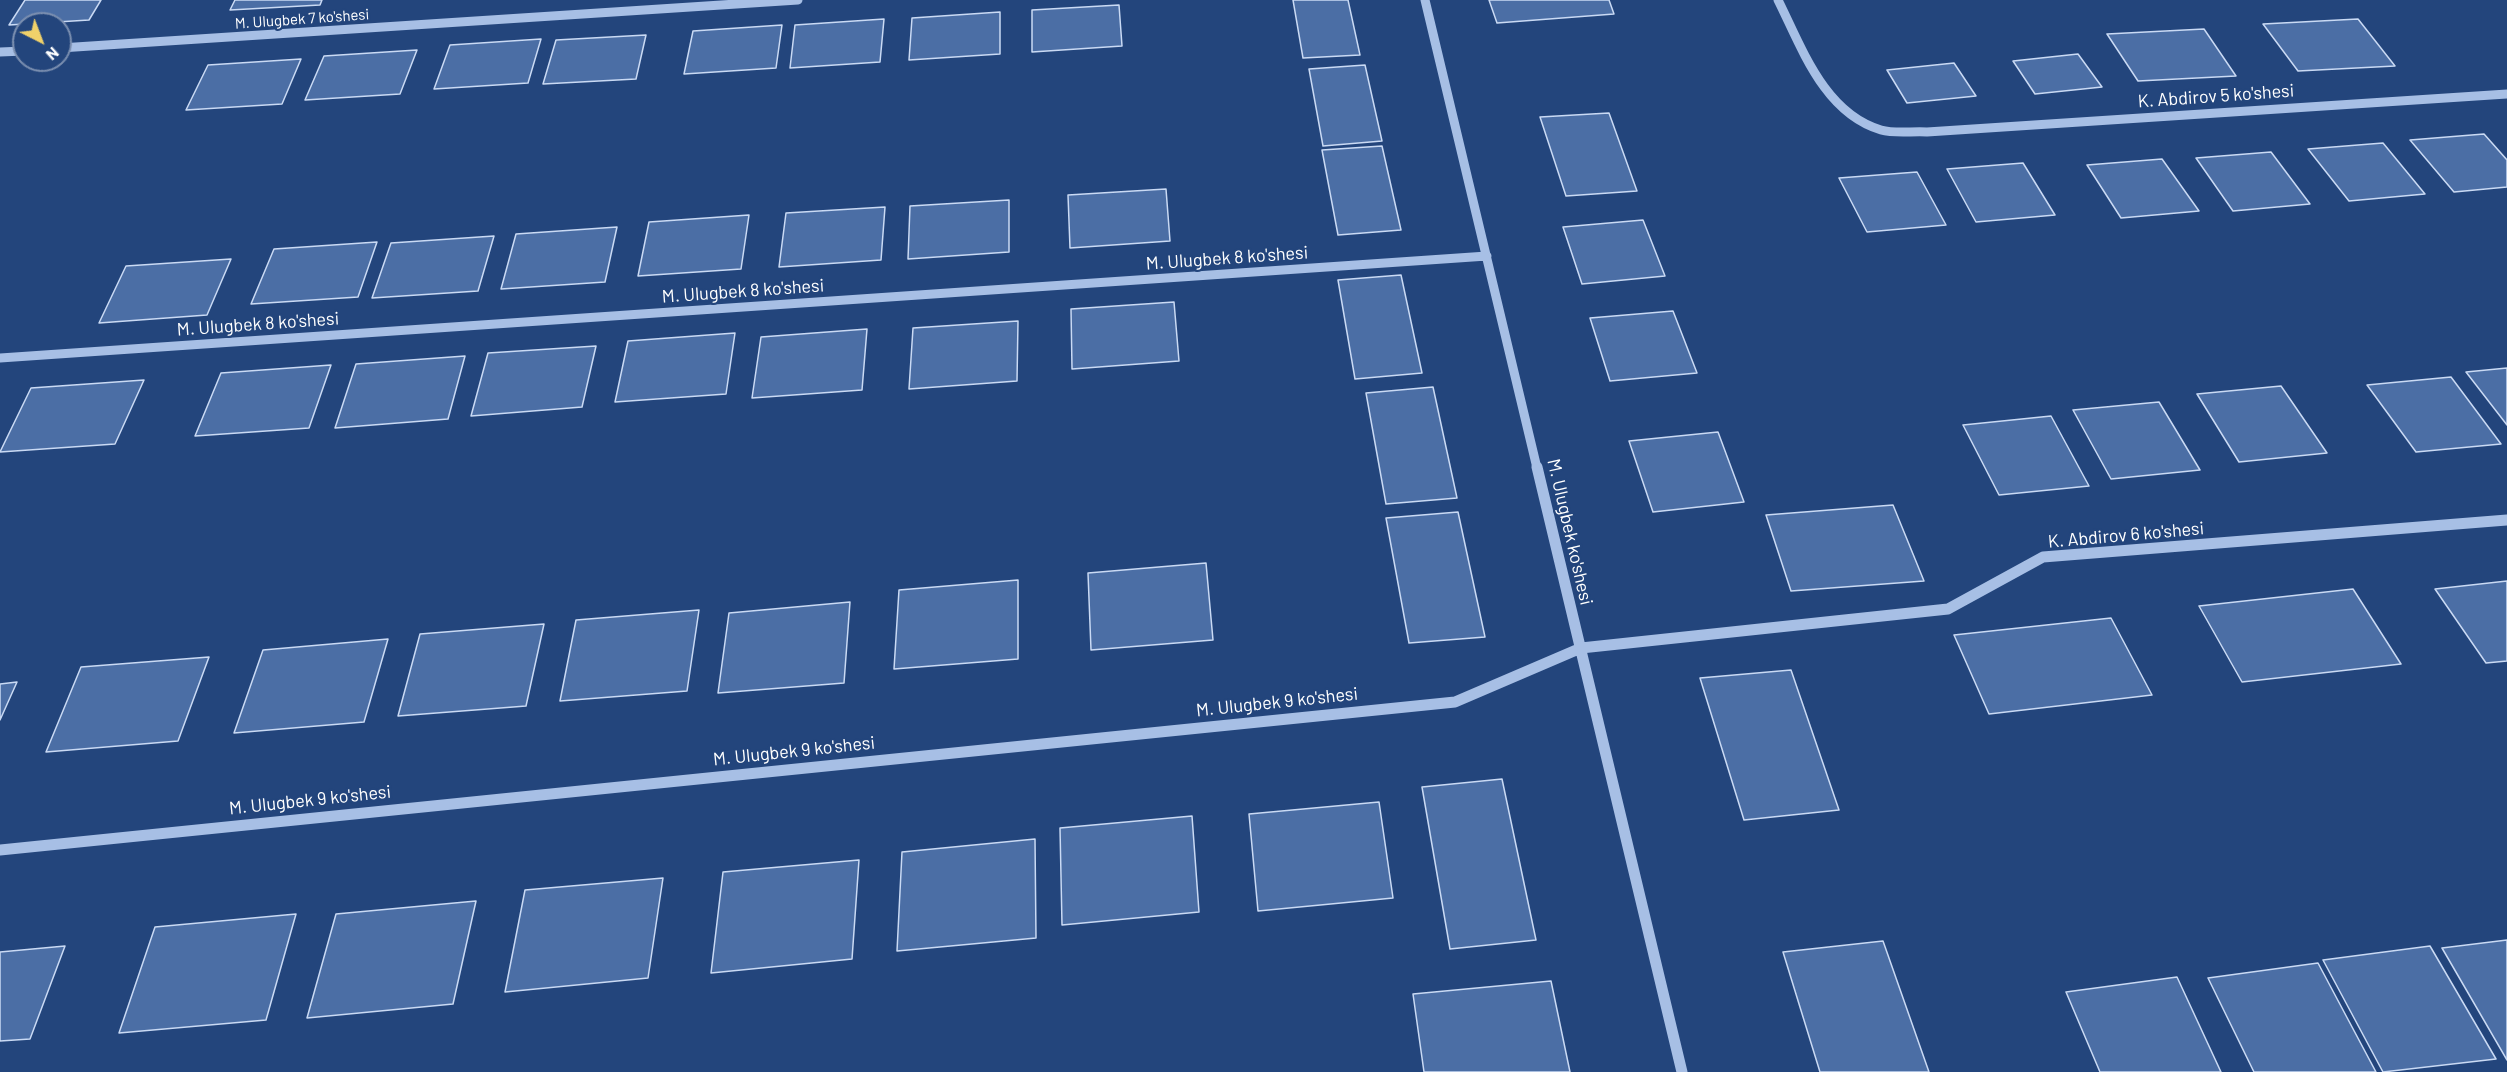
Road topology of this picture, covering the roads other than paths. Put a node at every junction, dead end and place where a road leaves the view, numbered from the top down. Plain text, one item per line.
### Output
1 (798, 0) edge
2 (1425, 0) edge
3 (1778, 0) edge
4 (72, 47) edge
5 (2507, 94) edge
6 (1487, 256) junction
7 (0, 358) edge
8 (2507, 520) edge
9 (1581, 648) junction
10 (0, 850) edge
11 (1682, 1072) edge

1 - 4 street, M. Ulugbek 7 ko'shesi
2 - 6 street, M. Ulugbek ko'shesi
3 - 5 street, K. Abdirov 5 ko'shesi
6 - 7 street, M. Ulugbek 8 ko'shesi
6 - 9 street, M. Ulugbek ko'shesi
8 - 9 street, K. Abdirov 6 ko'shesi
9 - 10 street, M. Ulugbek 9 ko'shesi
9 - 11 street, M. Ulugbek ko'shesi

